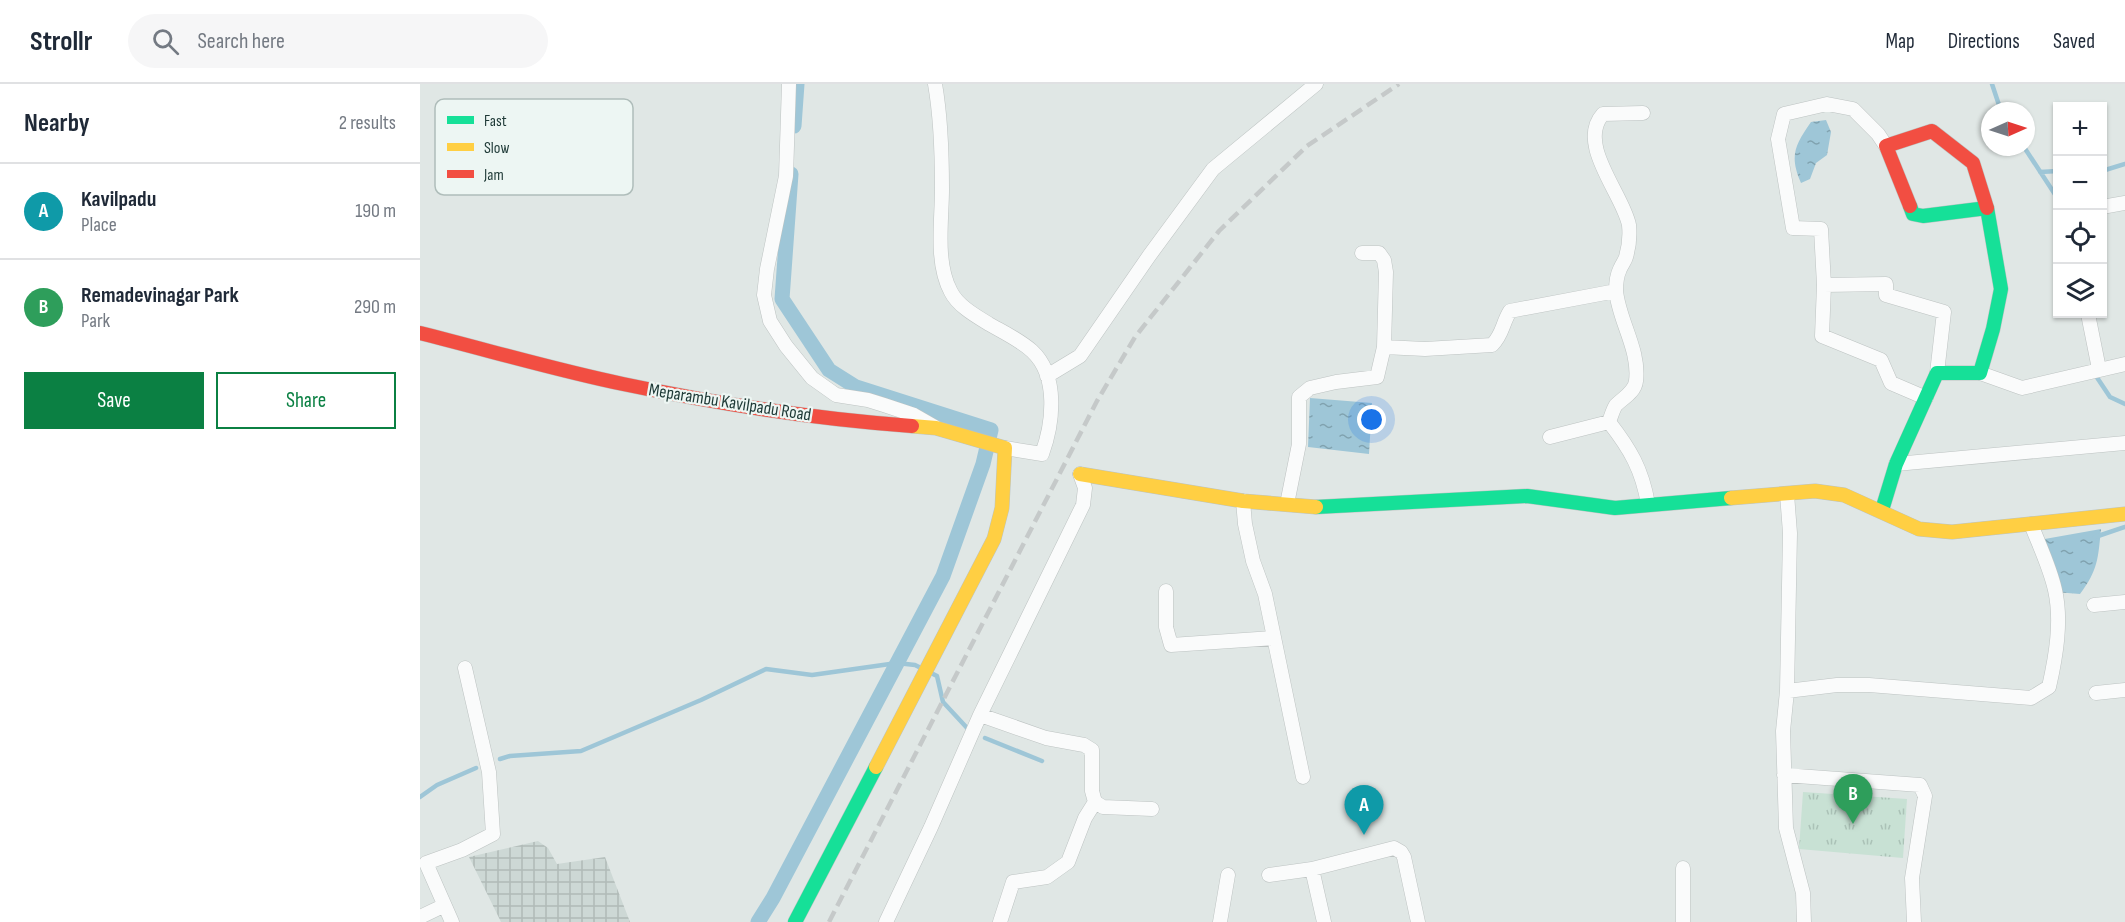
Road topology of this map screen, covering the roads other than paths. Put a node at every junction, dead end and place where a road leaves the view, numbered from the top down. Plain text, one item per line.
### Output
1 (789, 84) edge
2 (935, 84) edge
3 (1316, 84) edge
4 (1643, 113) dead end
5 (1886, 146) junction
6 (2125, 203) edge
7 (2107, 206) edge
8 (1987, 208) junction
9 (1362, 253) dead end
10 (1824, 285) junction
11 (1616, 291) junction
12 (2089, 318) edge
13 (420, 333) edge
14 (1384, 347) junction
15 (2125, 364) edge
16 (2099, 369) junction
17 (1937, 373) junction
18 (1980, 373) junction
19 (1047, 376) junction
20 (1926, 398) junction
21 (1609, 422) junction
22 (936, 428) junction
23 (1550, 437) dead end
24 (2125, 443) edge
25 (1005, 448) junction
26 (1896, 464) junction
27 (1787, 494) junction
28 (1243, 501) junction
29 (1287, 504) junction
30 (1648, 504) junction
31 (1882, 510) junction
32 (2125, 514) edge
33 (2031, 524) junction
34 (1166, 591) dead end
35 (2125, 602) edge
36 (2094, 605) dead end
37 (1274, 638) junction
38 (465, 668) dead end
39 (2125, 690) edge
40 (1787, 691) junction
41 (2096, 693) dead end
42 (980, 716) junction
43 (1784, 775) junction
44 (1303, 777) dead end
45 (1095, 802) junction
46 (1152, 809) dead end
47 (423, 864) edge
48 (1683, 868) dead end
49 (1312, 869) junction
50 (1228, 875) dead end
51 (1269, 875) dead end
52 (443, 906) junction
53 (420, 917) edge
54 (452, 922) edge
55 (795, 922) edge
56 (886, 922) edge
57 (1000, 922) edge
58 (1220, 922) edge
59 (1324, 922) edge
60 (1418, 922) edge
61 (1683, 922) edge
62 (1804, 922) edge
63 (1914, 922) edge

1 - 22 street
2 - 19 street
3 - 19 street
4 - 11 street
5 - 8 street
5 - 8 street
5 - 10 street
6 - 7 street
8 - 18 street
9 - 14 street
10 - 17 street
10 - 20 street
11 - 14 street
11 - 21 street
12 - 16 street
13 - 22 street, Meparambu Kavilpadu Road
14 - 29 street
15 - 16 street
16 - 18 street
17 - 18 street
17 - 20 street
19 - 25 street, Meparambu Kavilpadu Road
20 - 26 street
21 - 23 street
21 - 30 street
22 - 25 street, Meparambu Kavilpadu Road
24 - 26 street
25 - 55 street
26 - 31 street
27 - 30 street
27 - 31 street
27 - 40 street
28 - 29 street
28 - 37 street
28 - 42 street
29 - 30 street
31 - 33 street
32 - 33 street
33 - 40 street
34 - 37 street
35 - 36 street
37 - 44 street
38 - 47 street
39 - 41 street
40 - 43 street
42 - 45 street
42 - 56 street
43 - 62 street
43 - 63 street
45 - 46 street
45 - 57 street
47 - 52 street
48 - 61 street
49 - 51 street
49 - 59 street
49 - 60 street
50 - 58 street
52 - 53 street
52 - 54 street

